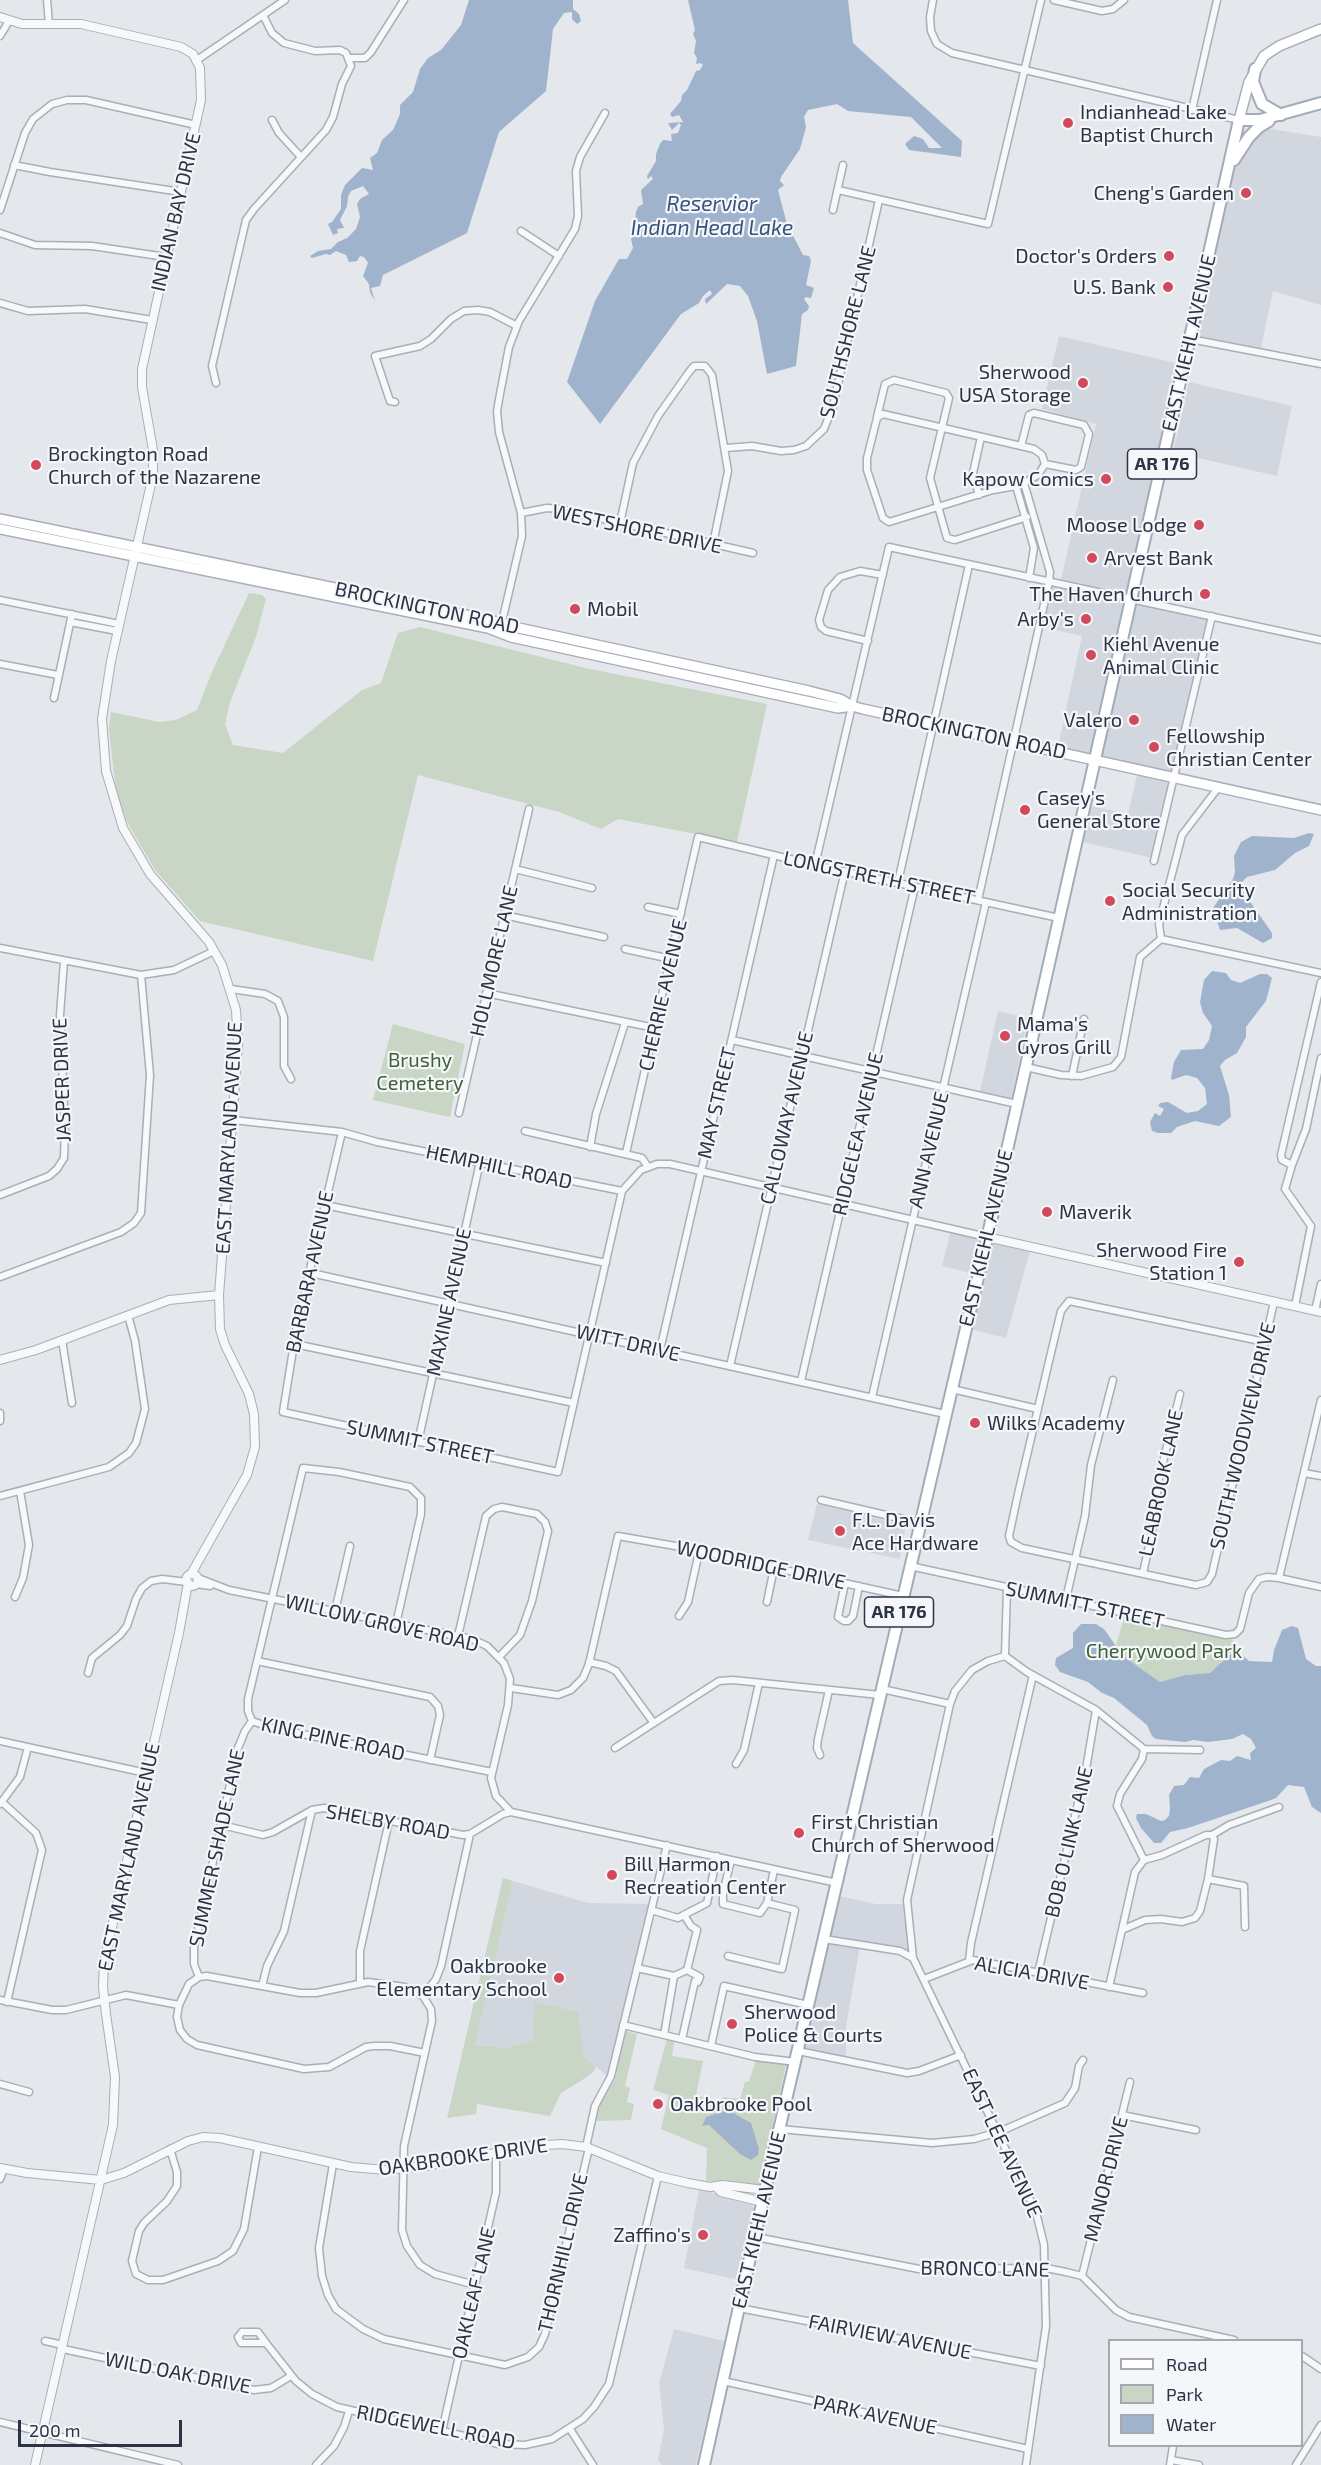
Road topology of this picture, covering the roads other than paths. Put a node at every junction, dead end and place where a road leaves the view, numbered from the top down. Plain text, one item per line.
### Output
1 (47, 0) edge
2 (285, 0) edge
3 (404, 0) edge
4 (933, 0) edge
5 (1041, 0) edge
6 (1054, 0) edge
7 (1124, 0) edge
8 (1217, 0) edge
9 (263, 15) junction
10 (0, 17) edge
11 (9, 21) junction
12 (49, 24) junction
13 (1321, 29) edge
14 (0, 36) edge
15 (1321, 36) edge
16 (1303, 37) junction
17 (350, 58) junction
18 (197, 60) junction
19 (1256, 69) junction
20 (1025, 71) junction
21 (1321, 103) edge
22 (1192, 110) junction
23 (605, 112) dead end
24 (1281, 115) junction
25 (273, 120) dead end
26 (1239, 120) junction
27 (196, 125) junction
28 (302, 157) junction
29 (14, 165) junction
30 (843, 165) dead end
31 (1229, 168) junction
32 (838, 190) junction
33 (181, 192) junction
34 (879, 200) junction
35 (0, 210) edge
36 (833, 210) dead end
37 (520, 231) dead end
38 (0, 233) edge
39 (559, 256) junction
40 (166, 257) junction
41 (0, 303) edge
42 (152, 320) junction
43 (517, 326) junction
44 (1190, 339) junction
45 (1321, 364) edge
46 (216, 383) dead end
47 (395, 402) dead end
48 (877, 418) junction
49 (942, 427) junction
50 (981, 437) junction
51 (1021, 446) junction
52 (726, 448) junction
53 (1045, 464) junction
54 (1024, 483) junction
55 (1016, 486) junction
56 (979, 495) junction
57 (938, 507) junction
58 (521, 513) junction
59 (1034, 515) junction
60 (1025, 518) junction
61 (0, 519) edge
62 (620, 523) junction
63 (0, 529) edge
64 (1041, 540) junction
65 (1033, 542) junction
66 (713, 544) junction
67 (135, 552) junction
68 (753, 553) dead end
69 (1034, 556) junction
70 (1045, 556) junction
71 (969, 565) junction
72 (883, 575) junction
73 (1029, 578) junction
74 (1049, 582) junction
75 (0, 600) edge
76 (1131, 600) junction
77 (1212, 616) junction
78 (71, 618) junction
79 (118, 628) junction
80 (501, 628) junction
81 (1321, 640) edge
82 (868, 641) junction
83 (0, 663) edge
84 (58, 675) junction
85 (54, 698) dead end
86 (852, 706) junction
87 (933, 724) junction
88 (1013, 742) junction
89 (1096, 760) junction
90 (1174, 778) junction
91 (1218, 788) junction
92 (529, 809) dead end
93 (1321, 810) edge
94 (698, 837) joint
95 (774, 855) junction
96 (1154, 861) dead end
97 (815, 866) junction
98 (515, 869) junction
99 (845, 871) junction
100 (898, 882) junction
101 (915, 886) junction
102 (592, 888) dead end
103 (978, 900) junction
104 (986, 902) junction
105 (648, 907) dead end
106 (681, 914) junction
107 (504, 915) junction
108 (1059, 918) junction
109 (604, 938) dead end
110 (1161, 939) junction
111 (0, 948) edge
112 (625, 949) dead end
113 (214, 951) junction
114 (671, 959) junction
115 (64, 961) junction
116 (1321, 973) edge
117 (141, 975) junction
118 (1321, 982) edge
119 (231, 989) junction
120 (486, 993) junction
121 (1084, 1019) dead end
122 (625, 1023) junction
123 (655, 1028) junction
124 (732, 1040) junction
125 (802, 1057) junction
126 (1321, 1058) edge
127 (1026, 1067) junction
128 (872, 1072) junction
129 (1072, 1076) junction
130 (291, 1079) dead end
131 (943, 1089) junction
132 (1017, 1104) junction
133 (459, 1113) dead end
134 (233, 1120) junction
135 (525, 1131) dead end
136 (342, 1132) junction
137 (590, 1147) junction
138 (626, 1153) junction
139 (480, 1162) junction
140 (1292, 1164) junction
141 (648, 1167) junction
142 (701, 1171) junction
143 (771, 1188) junction
144 (622, 1191) junction
145 (0, 1195) edge
146 (842, 1204) junction
147 (325, 1205) junction
148 (913, 1220) junction
149 (465, 1233) junction
150 (987, 1237) junction
151 (606, 1263) junction
152 (311, 1273) junction
153 (0, 1277) edge
154 (1321, 1284) edge
155 (219, 1295) junction
156 (1274, 1302) junction
157 (449, 1303) junction
158 (1295, 1306) junction
159 (1318, 1312) edge
160 (128, 1315) junction
161 (589, 1334) junction
162 (62, 1340) junction
163 (1265, 1342) junction
164 (295, 1344) junction
165 (660, 1350) junction
166 (0, 1360) edge
167 (730, 1366) junction
168 (434, 1373) junction
169 (1113, 1380) dead end
170 (801, 1381) junction
171 (951, 1389) junction
172 (1180, 1394) dead end
173 (872, 1397) junction
174 (1321, 1400) edge
175 (72, 1403) dead end
176 (574, 1403) junction
177 (1038, 1408) junction
178 (283, 1412) joint
179 (0, 1413) edge
180 (945, 1414) junction
181 (0, 1421) edge
182 (418, 1442) junction
183 (1304, 1473) junction
184 (1321, 1476) edge
185 (20, 1491) junction
186 (0, 1496) edge
187 (821, 1500) dead end
188 (920, 1522) junction
189 (350, 1546) dead end
190 (699, 1552) junction
191 (1075, 1559) junction
192 (909, 1566) junction
193 (774, 1568) junction
194 (1143, 1573) junction
195 (1279, 1578) junction
196 (192, 1580) junction
197 (845, 1583) junction
198 (859, 1586) junction
199 (1321, 1587) edge
200 (1007, 1588) junction
201 (903, 1596) junction
202 (15, 1597) dead end
203 (273, 1598) junction
204 (1066, 1599) junction
205 (767, 1602) dead end
206 (335, 1611) junction
207 (679, 1616) dead end
208 (396, 1624) junction
209 (458, 1636) junction
210 (499, 1656) junction
211 (1005, 1656) junction
212 (257, 1661) junction
213 (589, 1662) junction
214 (88, 1673) dead end
215 (1033, 1675) junction
216 (759, 1683) junction
217 (511, 1688) junction
218 (829, 1690) junction
219 (881, 1692) junction
220 (950, 1704) junction
221 (1096, 1710) junction
222 (252, 1721) junction
223 (653, 1722) junction
224 (0, 1741) edge
225 (28, 1747) junction
226 (615, 1748) dead end
227 (1144, 1749) junction
228 (1200, 1750) dead end
229 (820, 1755) dead end
230 (430, 1760) junction
231 (735, 1764) dead end
232 (492, 1772) junction
233 (146, 1773) junction
234 (1, 1803) edge
235 (1279, 1807) dead end
236 (312, 1809) junction
237 (511, 1812) junction
238 (389, 1821) junction
239 (222, 1825) junction
240 (470, 1834) junction
241 (1212, 1835) junction
242 (667, 1845) junction
243 (717, 1856) junction
244 (731, 1860) junction
245 (1144, 1860) junction
246 (774, 1870) junction
247 (1208, 1879) junction
248 (837, 1883) junction
249 (767, 1903) junction
250 (651, 1910) junction
251 (684, 1915) junction
252 (1245, 1927) dead end
253 (1124, 1929) junction
254 (824, 1939) junction
255 (728, 1956) dead end
256 (913, 1958) junction
257 (969, 1961) junction
258 (637, 1968) junction
259 (687, 1970) junction
260 (1038, 1973) junction
261 (674, 1976) junction
262 (199, 1977) junction
263 (924, 1979) junction
264 (360, 1982) junction
265 (262, 1986) junction
266 (1109, 1987) junction
267 (1143, 1993) dead end
268 (423, 1995) junction
269 (104, 2000) junction
270 (4, 2001) edge
271 (178, 2005) junction
272 (809, 2005) junction
273 (623, 2025) junction
274 (664, 2035) junction
275 (682, 2039) junction
276 (711, 2046) junction
277 (424, 2053) junction
278 (961, 2055) junction
279 (797, 2057) junction
280 (1083, 2060) dead end
281 (1130, 2082) dead end
282 (0, 2084) edge
283 (29, 2092) dead end
284 (1122, 2115) junction
285 (780, 2129) junction
286 (1196, 2130) dead end
287 (999, 2132) junction
288 (258, 2147) junction
289 (588, 2148) junction
290 (170, 2149) junction
291 (496, 2153) junction
292 (333, 2164) junction
293 (2, 2168) edge
294 (402, 2169) junction
295 (658, 2176) junction
296 (0, 2179) edge
297 (101, 2180) junction
298 (764, 2196) junction
299 (756, 2238) junction
300 (1046, 2268) junction
301 (1082, 2276) junction
302 (475, 2285) junction
303 (739, 2307) junction
304 (1197, 2337) edge
305 (1222, 2339) edge
306 (45, 2341) dead end
307 (266, 2343) dead end
308 (63, 2347) junction
309 (460, 2356) junction
310 (1303, 2357) edge
311 (1041, 2366) junction
312 (1321, 2369) edge
313 (291, 2376) junction
314 (723, 2381) junction
315 (349, 2411) junction
316 (0, 2422) edge
317 (1321, 2425) edge
318 (570, 2429) junction
319 (442, 2431) junction
320 (42, 2433) junction
321 (1303, 2439) edge
322 (1309, 2443) junction
323 (1173, 2447) edge
324 (1028, 2449) junction
325 (1171, 2463) edge
326 (35, 2465) edge
327 (178, 2465) edge
328 (316, 2465) edge
329 (594, 2465) edge
330 (704, 2465) edge
331 (1026, 2465) edge
332 (1199, 2465) edge
333 (1296, 2465) edge

1 - 12 street
2 - 9 street
3 - 17 street
4 - 20 street
5 - 20 street
6 - 7 street
8 - 22 street
9 - 17 street
9 - 18 street
10 - 11 street
11 - 12 street
11 - 14 street
12 - 18 street
13 - 16 main road, EAST KIEHL AVENUE
15 - 16 main road, EAST KIEHL AVENUE
16 - 19 main road, EAST KIEHL AVENUE
17 - 28 street
18 - 27 street, INDIAN BAY DRIVE
19 - 24 main road
19 - 26 main road, EAST KIEHL AVENUE
20 - 22 street
20 - 34 street
21 - 24 main road
22 - 26 street
23 - 39 street
24 - 26 main road
24 - 31 main road
25 - 28 street
26 - 31 main road, EAST KIEHL AVENUE / AR 176
27 - 29 street
27 - 33 street, INDIAN BAY DRIVE
28 - 46 street
29 - 33 street
29 - 35 street
30 - 32 street
31 - 44 main road, EAST KIEHL AVENUE / AR 176
32 - 34 street
32 - 36 street
33 - 40 street, INDIAN BAY DRIVE
34 - 52 street, SOUTHSHORE LANE
37 - 39 street
38 - 40 street
39 - 43 street
40 - 42 street, INDIAN BAY DRIVE
41 - 42 street
42 - 67 street, INDIAN BAY DRIVE
43 - 47 street
43 - 58 street
44 - 45 street
44 - 76 main road, EAST KIEHL AVENUE / AR 176
48 - 49 street
48 - 49 street
48 - 57 street
49 - 50 street
49 - 57 street
50 - 51 street
50 - 56 street
51 - 53 street
51 - 53 street
52 - 62 street
52 - 66 street
53 - 54 street
54 - 55 street
54 - 59 street
55 - 56 street
55 - 60 street
56 - 57 street
57 - 60 street
58 - 62 street, WESTSHORE DRIVE
58 - 80 street
59 - 60 street
59 - 64 street
60 - 65 street
61 - 67 main road, BROCKINGTON ROAD
62 - 66 street, WESTSHORE DRIVE
63 - 67 main road, BROCKINGTON ROAD
64 - 65 street
64 - 70 street
65 - 69 street
66 - 68 street, WESTSHORE DRIVE
67 - 79 street, EAST MARYLAND AVENUE
67 - 80 main road, BROCKINGTON ROAD
69 - 70 street
69 - 73 street
70 - 74 street
71 - 72 street
71 - 73 street
71 - 87 street
72 - 82 street
72 - 82 street
73 - 74 street
74 - 76 street
74 - 88 street
75 - 78 street
76 - 77 street
76 - 89 main road, EAST KIEHL AVENUE / AR 176
77 - 81 street
77 - 90 street
78 - 79 street
78 - 84 street
79 - 113 street, EAST MARYLAND AVENUE
80 - 86 main road, BROCKINGTON ROAD
82 - 86 street
83 - 84 street
84 - 85 street
86 - 87 main road, BROCKINGTON ROAD
86 - 97 street
87 - 88 main road, BROCKINGTON ROAD
87 - 100 street
88 - 89 main road, BROCKINGTON ROAD
88 - 103 street
89 - 90 main road, BROCKINGTON ROAD
89 - 108 main road, EAST KIEHL AVENUE / AR 176
90 - 91 main road, BROCKINGTON ROAD
90 - 96 street
91 - 93 main road, BROCKINGTON ROAD
91 - 110 street
92 - 98 street, HOLLMORE LANE
94 - 95 street, LONGSTRETH STREET
94 - 106 street, CHERRIE AVENUE
95 - 97 street, LONGSTRETH STREET
95 - 124 street, MAY STREET
97 - 99 street, LONGSTRETH STREET
98 - 102 street
98 - 107 street, HOLLMORE LANE
99 - 100 street, LONGSTRETH STREET
99 - 125 street, CALLOWAY AVENUE
100 - 101 street, LONGSTRETH STREET
101 - 103 street, LONGSTRETH STREET
101 - 128 street, RIDGELEA AVENUE
103 - 104 street, LONGSTRETH STREET
104 - 108 street, LONGSTRETH STREET
104 - 131 street, ANN AVENUE
105 - 106 street
106 - 114 street, CHERRIE AVENUE
107 - 109 street
107 - 120 street, HOLLMORE LANE
108 - 127 main road, EAST KIEHL AVENUE / AR 176
110 - 116 street
110 - 129 street
111 - 115 street
112 - 114 street
113 - 117 street
113 - 119 street, EAST MARYLAND AVENUE
114 - 123 street, CHERRIE AVENUE
115 - 117 street
115 - 145 street, JASPER DRIVE
117 - 153 street
118 - 140 street
119 - 130 street
119 - 134 street, EAST MARYLAND AVENUE
120 - 122 street
120 - 133 street, HOLLMORE LANE
121 - 129 street
122 - 123 street
122 - 137 street
123 - 138 street, CHERRIE AVENUE
124 - 125 street
124 - 142 street, MAY STREET
125 - 128 street
125 - 143 street, CALLOWAY AVENUE
126 - 140 street
127 - 129 street
127 - 132 main road, EAST KIEHL AVENUE / AR 176
128 - 131 street
128 - 146 street, RIDGELEA AVENUE
131 - 132 street
131 - 148 street, ANN AVENUE
132 - 150 main road, EAST KIEHL AVENUE / AR 176
134 - 136 street, HEMPHILL ROAD
134 - 155 street, EAST MARYLAND AVENUE
135 - 137 street
136 - 139 street, HEMPHILL ROAD
136 - 147 street, BARBARA AVENUE
137 - 138 street
138 - 141 street
139 - 144 street, HEMPHILL ROAD
139 - 149 street, MAXINE AVENUE
140 - 158 street
141 - 142 street
141 - 144 street
142 - 143 street
142 - 165 street, MAY STREET
143 - 146 street
143 - 167 street, CALLOWAY AVENUE
144 - 151 street
146 - 148 street
146 - 170 street, RIDGELEA AVENUE
147 - 149 street
147 - 152 street, BARBARA AVENUE
148 - 150 street
148 - 173 street, ANN AVENUE
149 - 151 street
149 - 157 street, MAXINE AVENUE
150 - 156 street
150 - 171 main road, EAST KIEHL AVENUE / AR 176
151 - 161 street
152 - 157 street, WITT DRIVE
152 - 164 street, BARBARA AVENUE
154 - 159 street
155 - 160 street
155 - 196 street, EAST MARYLAND AVENUE
156 - 158 street
156 - 163 street, SOUTH WOODVIEW DRIVE
157 - 161 street, WITT DRIVE
157 - 168 street, MAXINE AVENUE
158 - 159 street
160 - 162 street
160 - 185 street
161 - 165 street, WITT DRIVE
161 - 176 street
162 - 166 street
162 - 175 street
163 - 177 street
163 - 194 street, SOUTH WOODVIEW DRIVE
164 - 168 street
164 - 178 street, BARBARA AVENUE
165 - 167 street, WITT DRIVE
167 - 170 street, WITT DRIVE
168 - 176 street
168 - 182 street, MAXINE AVENUE
169 - 191 street
170 - 173 street, WITT DRIVE
171 - 177 street
171 - 180 main road, EAST KIEHL AVENUE / AR 176
172 - 194 street, LEABROOK LANE
173 - 180 street, WITT DRIVE
174 - 183 street
176 - 182 street, SUMMIT STREET
177 - 191 street
178 - 182 street, SUMMIT STREET
179 - 181 street
180 - 188 main road, EAST KIEHL AVENUE / AR 176
183 - 184 street
183 - 195 street
185 - 186 street
185 - 202 street
187 - 188 street
188 - 192 main road, EAST KIEHL AVENUE / AR 176
189 - 206 street
190 - 193 street, WOODRIDGE DRIVE
190 - 207 street
190 - 213 street, WOODRIDGE DRIVE
191 - 194 street
191 - 204 street
192 - 200 street, SUMMITT STREET
192 - 201 main road, EAST KIEHL AVENUE / AR 176
193 - 197 street, WOODRIDGE DRIVE
193 - 205 street
195 - 199 street
195 - 204 street, SUMMITT STREET
196 - 203 street, WILLOW GROVE ROAD
196 - 214 street
196 - 233 street, EAST MARYLAND AVENUE
197 - 198 street, WOODRIDGE DRIVE
197 - 198 street
198 - 201 street, WOODRIDGE DRIVE
200 - 204 street, SUMMITT STREET
200 - 211 street
201 - 219 main road, EAST KIEHL AVENUE / AR 176
203 - 206 street, WILLOW GROVE ROAD
203 - 208 street, KING PINE ROAD
203 - 212 street, KING PINE ROAD
206 - 208 street, WILLOW GROVE ROAD
208 - 209 street, WILLOW GROVE ROAD
209 - 210 street, WILLOW GROVE ROAD
209 - 210 street
210 - 217 street, WILLOW GROVE ROAD
211 - 215 street
211 - 220 street
212 - 222 street, KING PINE ROAD
212 - 230 street
213 - 217 street
213 - 223 street
215 - 221 street
215 - 257 street
216 - 218 street
216 - 223 street
216 - 231 street
217 - 232 street
218 - 219 street
218 - 229 street
219 - 220 street
219 - 248 main road, EAST KIEHL AVENUE / AR 176
220 - 256 street
221 - 227 street
221 - 260 street, BOB O LINK LANE
222 - 230 street, KING PINE ROAD
222 - 239 street, SUMMER SHADE LANE
223 - 226 street
224 - 225 street
225 - 233 street
225 - 234 street
227 - 228 street
227 - 245 street
230 - 232 street, KING PINE ROAD
232 - 237 street
233 - 269 street, EAST MARYLAND AVENUE
234 - 270 street
235 - 241 street
236 - 238 street, SHELBY ROAD
236 - 239 street, SHELBY ROAD
236 - 265 street
237 - 240 street, SHELBY ROAD
237 - 242 street
238 - 240 street, SHELBY ROAD
238 - 264 street
239 - 262 street, SUMMER SHADE LANE
240 - 268 street
241 - 245 street
241 - 247 street
242 - 243 street
242 - 250 street, THORNHILL DRIVE
243 - 244 street
243 - 251 street
244 - 246 street
244 - 249 street
245 - 253 street
246 - 248 street
246 - 249 street
247 - 252 street
247 - 253 street
248 - 254 main road, EAST KIEHL AVENUE / AR 176
249 - 255 street
250 - 251 street
250 - 258 street, THORNHILL DRIVE
251 - 259 street
253 - 266 street
254 - 256 street
254 - 272 main road, EAST KIEHL AVENUE / AR 176
256 - 263 street, EAST LEE AVENUE
257 - 260 street, ALICIA DRIVE
257 - 263 street, ALICIA DRIVE
258 - 261 street
258 - 273 street, THORNHILL DRIVE
259 - 261 street
259 - 275 street
260 - 266 street, ALICIA DRIVE
261 - 274 street
262 - 265 street
262 - 271 street
263 - 278 street, EAST LEE AVENUE
264 - 265 street
264 - 268 street
266 - 267 street, ALICIA DRIVE
268 - 277 street
269 - 270 street
269 - 271 street
269 - 297 street, EAST MARYLAND AVENUE
271 - 277 street
272 - 276 street
272 - 279 main road, EAST KIEHL AVENUE / AR 176
273 - 274 street
273 - 289 street, THORNHILL DRIVE
274 - 275 street
275 - 276 street
276 - 279 street
277 - 294 street
278 - 279 street
278 - 287 street, EAST LEE AVENUE
279 - 285 main road, EAST KIEHL AVENUE / AR 176
280 - 287 street
281 - 284 street, MANOR DRIVE
282 - 283 street
284 - 286 street
284 - 301 street, MANOR DRIVE
285 - 287 street
285 - 298 main road, EAST KIEHL AVENUE / AR 176
287 - 300 street, EAST LEE AVENUE
288 - 290 street, OAKBROOKE DRIVE
288 - 290 street
288 - 292 street, OAKBROOKE DRIVE
289 - 291 street, OAKBROOKE DRIVE
289 - 295 street, OAKBROOKE DRIVE
289 - 309 street, THORNHILL DRIVE
290 - 297 street, OAKBROOKE DRIVE
291 - 294 street, OAKBROOKE DRIVE
291 - 302 street, OAKLEAF LANE
292 - 294 street, OAKBROOKE DRIVE
292 - 309 street, THORNHILL DRIVE
293 - 296 street
293 - 297 street, OAKBROOKE DRIVE
294 - 302 street
295 - 298 street, OAKBROOKE DRIVE
295 - 318 street, RIDGEWELL ROAD
297 - 308 street, EAST MARYLAND AVENUE
298 - 299 main road, EAST KIEHL AVENUE / AR 176
299 - 300 street, BRONCO LANE
299 - 303 main road, EAST KIEHL AVENUE / AR 176
300 - 301 street, BRONCO LANE
300 - 311 street, EAST LEE AVENUE
301 - 304 street
302 - 309 street, OAKLEAF LANE
303 - 311 street, FAIRVIEW AVENUE
303 - 314 main road, EAST KIEHL AVENUE / AR 176
304 - 305 street
306 - 308 street, WILD OAK DRIVE
307 - 313 street, RIDGEWELL ROAD
308 - 313 street, WILD OAK DRIVE
308 - 320 street, EAST MARYLAND AVENUE
309 - 319 street, OAKLEAF LANE
310 - 312 street
311 - 324 street, EAST LEE AVENUE
313 - 315 street, RIDGEWELL ROAD
314 - 324 street, PARK AVENUE
314 - 330 main road, EAST KIEHL AVENUE / AR 176
315 - 319 street, RIDGEWELL ROAD
315 - 328 street
316 - 320 street
317 - 322 street
318 - 319 street, RIDGEWELL ROAD
318 - 329 street
320 - 326 street, EAST MARYLAND AVENUE
320 - 327 street
321 - 322 street
322 - 333 street
323 - 325 street
324 - 331 street, EAST LEE AVENUE
325 - 332 street

